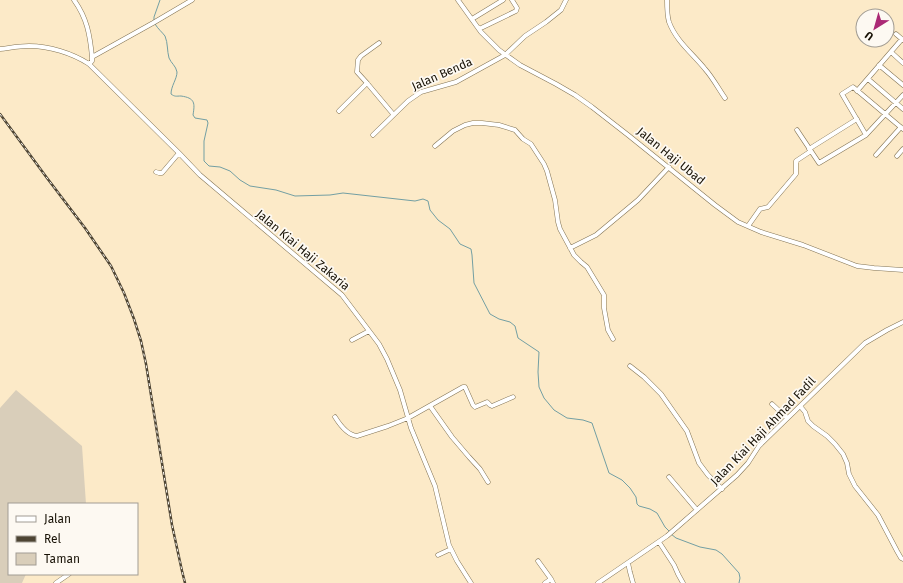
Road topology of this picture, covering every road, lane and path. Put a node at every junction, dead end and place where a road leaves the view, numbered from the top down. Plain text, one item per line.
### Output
1 (74, 0) edge
2 (192, 0) edge
3 (458, 0) edge
4 (503, 0) edge
5 (512, 0) edge
6 (566, 0) edge
7 (666, 0) edge
8 (472, 19) junction
9 (479, 29) junction
10 (896, 34) dead end
11 (902, 40) edge
12 (379, 42) dead end
13 (0, 49) edge
14 (891, 52) junction
15 (505, 55) junction
16 (92, 57) junction
17 (903, 63) edge
18 (89, 64) junction
19 (879, 66) junction
20 (868, 79) junction
21 (367, 83) junction
22 (903, 85) edge
23 (857, 91) junction
24 (903, 95) edge
25 (724, 98) dead end
26 (896, 102) junction
27 (903, 109) edge
28 (339, 111) dead end
29 (393, 114) junction
30 (886, 115) junction
31 (857, 119) junction
32 (902, 128) edge
33 (796, 130) dead end
34 (373, 135) dead end
35 (866, 136) junction
36 (435, 146) dead end
37 (903, 149) edge
38 (810, 150) junction
39 (179, 153) junction
40 (876, 155) dead end
41 (898, 156) dead end
42 (669, 167) junction
43 (156, 172) dead end
44 (748, 226) junction
45 (570, 248) junction
46 (903, 270) edge
47 (903, 322) edge
48 (369, 331) junction
49 (613, 339) dead end
50 (352, 340) dead end
51 (630, 366) dead end
52 (513, 397) dead end
53 (772, 404) dead end
54 (430, 406) junction
55 (800, 406) junction
56 (334, 417) dead end
57 (408, 418) junction
58 (787, 418) junction
59 (669, 477) dead end
60 (488, 482) dead end
61 (722, 489) junction
62 (697, 510) junction
63 (659, 542) junction
64 (451, 549) junction
65 (438, 555) dead end
66 (903, 560) edge
67 (538, 561) dead end
68 (628, 563) junction
69 (67, 575) edge
70 (552, 581) edge
71 (56, 583) edge
72 (471, 583) edge
73 (545, 583) edge
74 (598, 583) edge
75 (633, 583) edge
76 (683, 583) edge

1 - 16 street
2 - 16 street
3 - 8 street, Jalan Haji Ubad
4 - 8 street
5 - 9 street
6 - 15 street, Jalan Benda
7 - 25 street
8 - 9 street, Jalan Haji Ubad
9 - 15 street, Jalan Haji Ubad
10 - 11 street
11 - 14 street
12 - 21 street
13 - 18 street, Jalan Kiai Haji Zakaria
14 - 17 street
14 - 19 street
15 - 29 street, Jalan Benda
15 - 42 street, Jalan Haji Ubad
16 - 18 street
18 - 39 street, Jalan Kiai Haji Zakaria
19 - 20 street
19 - 22 street
20 - 23 street
20 - 26 street
21 - 28 street
21 - 29 street
23 - 30 street
23 - 31 street
24 - 26 street
26 - 27 street
26 - 30 street
29 - 34 street, Jalan Benda
30 - 32 street
30 - 35 street
31 - 35 street
31 - 38 street
32 - 40 street
33 - 38 street
35 - 38 street
36 - 45 street
37 - 41 street
38 - 44 street
39 - 43 street
39 - 48 street, Jalan Kiai Haji Zakaria
42 - 44 street, Jalan Haji Ubad
42 - 45 street
44 - 46 street, Jalan Haji Ubad
45 - 49 street
47 - 55 street, Jalan Kiai Haji Ahmad Fadil
48 - 50 street
48 - 57 street, Jalan Kiai Haji Zakaria
51 - 61 street
52 - 54 street
53 - 58 street
54 - 57 street
54 - 60 street
55 - 58 street, Jalan Kiai Haji Ahmad Fadil
55 - 66 street
56 - 57 street
57 - 64 street, Jalan Kiai Haji Zakaria
58 - 61 street, Jalan Kiai Haji Ahmad Fadil
59 - 62 street
61 - 62 street, Jalan Kiai Haji Ahmad Fadil
62 - 63 street, Jalan Kiai Haji Ahmad Fadil
63 - 68 street, Jalan Kiai Haji Ahmad Fadil
63 - 76 street
64 - 65 street
64 - 72 street, Jalan Kiai Haji Zakaria
67 - 70 street
68 - 74 street, Jalan Kiai Haji Ahmad Fadil
68 - 75 street
69 - 71 street
70 - 73 street

